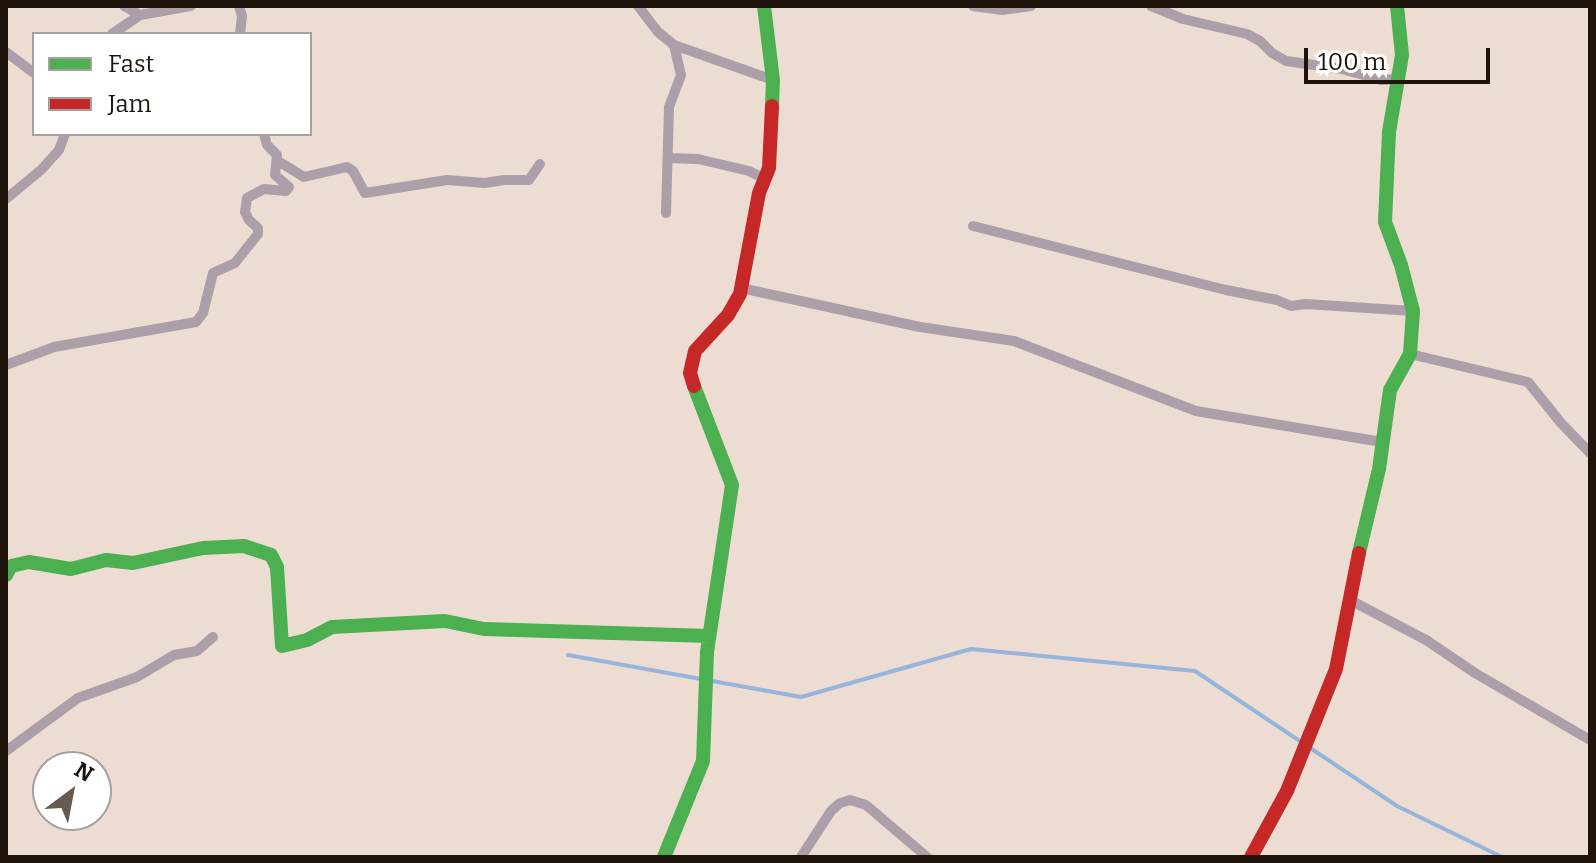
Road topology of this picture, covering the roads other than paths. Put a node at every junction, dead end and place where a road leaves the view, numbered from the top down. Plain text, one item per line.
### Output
1 (124, 6) edge
2 (191, 6) edge
3 (239, 6) edge
4 (638, 6) edge
5 (764, 6) edge
6 (973, 6) edge
7 (1031, 6) edge
8 (1151, 6) edge
9 (1397, 6) edge
10 (140, 15) junction
11 (115, 32) edge
12 (240, 32) edge
13 (674, 45) junction
14 (6, 52) edge
15 (32, 72) edge
16 (1399, 79) junction
17 (773, 80) junction
18 (64, 136) edge
19 (264, 136) edge
20 (668, 158) junction
21 (278, 161) junction
22 (540, 164) dead end
23 (765, 179) junction
24 (6, 199) edge
25 (666, 213) dead end
26 (973, 226) dead end
27 (741, 288) junction
28 (1413, 311) junction
29 (1410, 354) junction
30 (6, 365) edge
31 (1382, 442) junction
32 (1590, 453) edge
33 (6, 575) edge
34 (1350, 600) junction
35 (709, 636) junction
36 (213, 637) dead end
37 (1590, 740) edge
38 (6, 751) edge
39 (664, 857) edge
40 (801, 857) edge
41 (927, 857) edge
42 (1251, 857) edge

1 - 10 street
2 - 10 street
3 - 12 street
4 - 13 street
5 - 17 street
6 - 7 street
8 - 16 street
9 - 16 street
10 - 11 street
13 - 17 street
13 - 20 street
14 - 15 street
16 - 28 street
17 - 23 street
18 - 24 street
19 - 21 street
20 - 23 street
20 - 25 street
21 - 22 street
21 - 30 street
23 - 27 street
26 - 28 street
27 - 31 street
27 - 35 street
28 - 29 street
29 - 31 street
29 - 32 street
31 - 34 street
33 - 35 street
34 - 37 street
34 - 42 street
35 - 39 street
36 - 38 street
40 - 41 street

